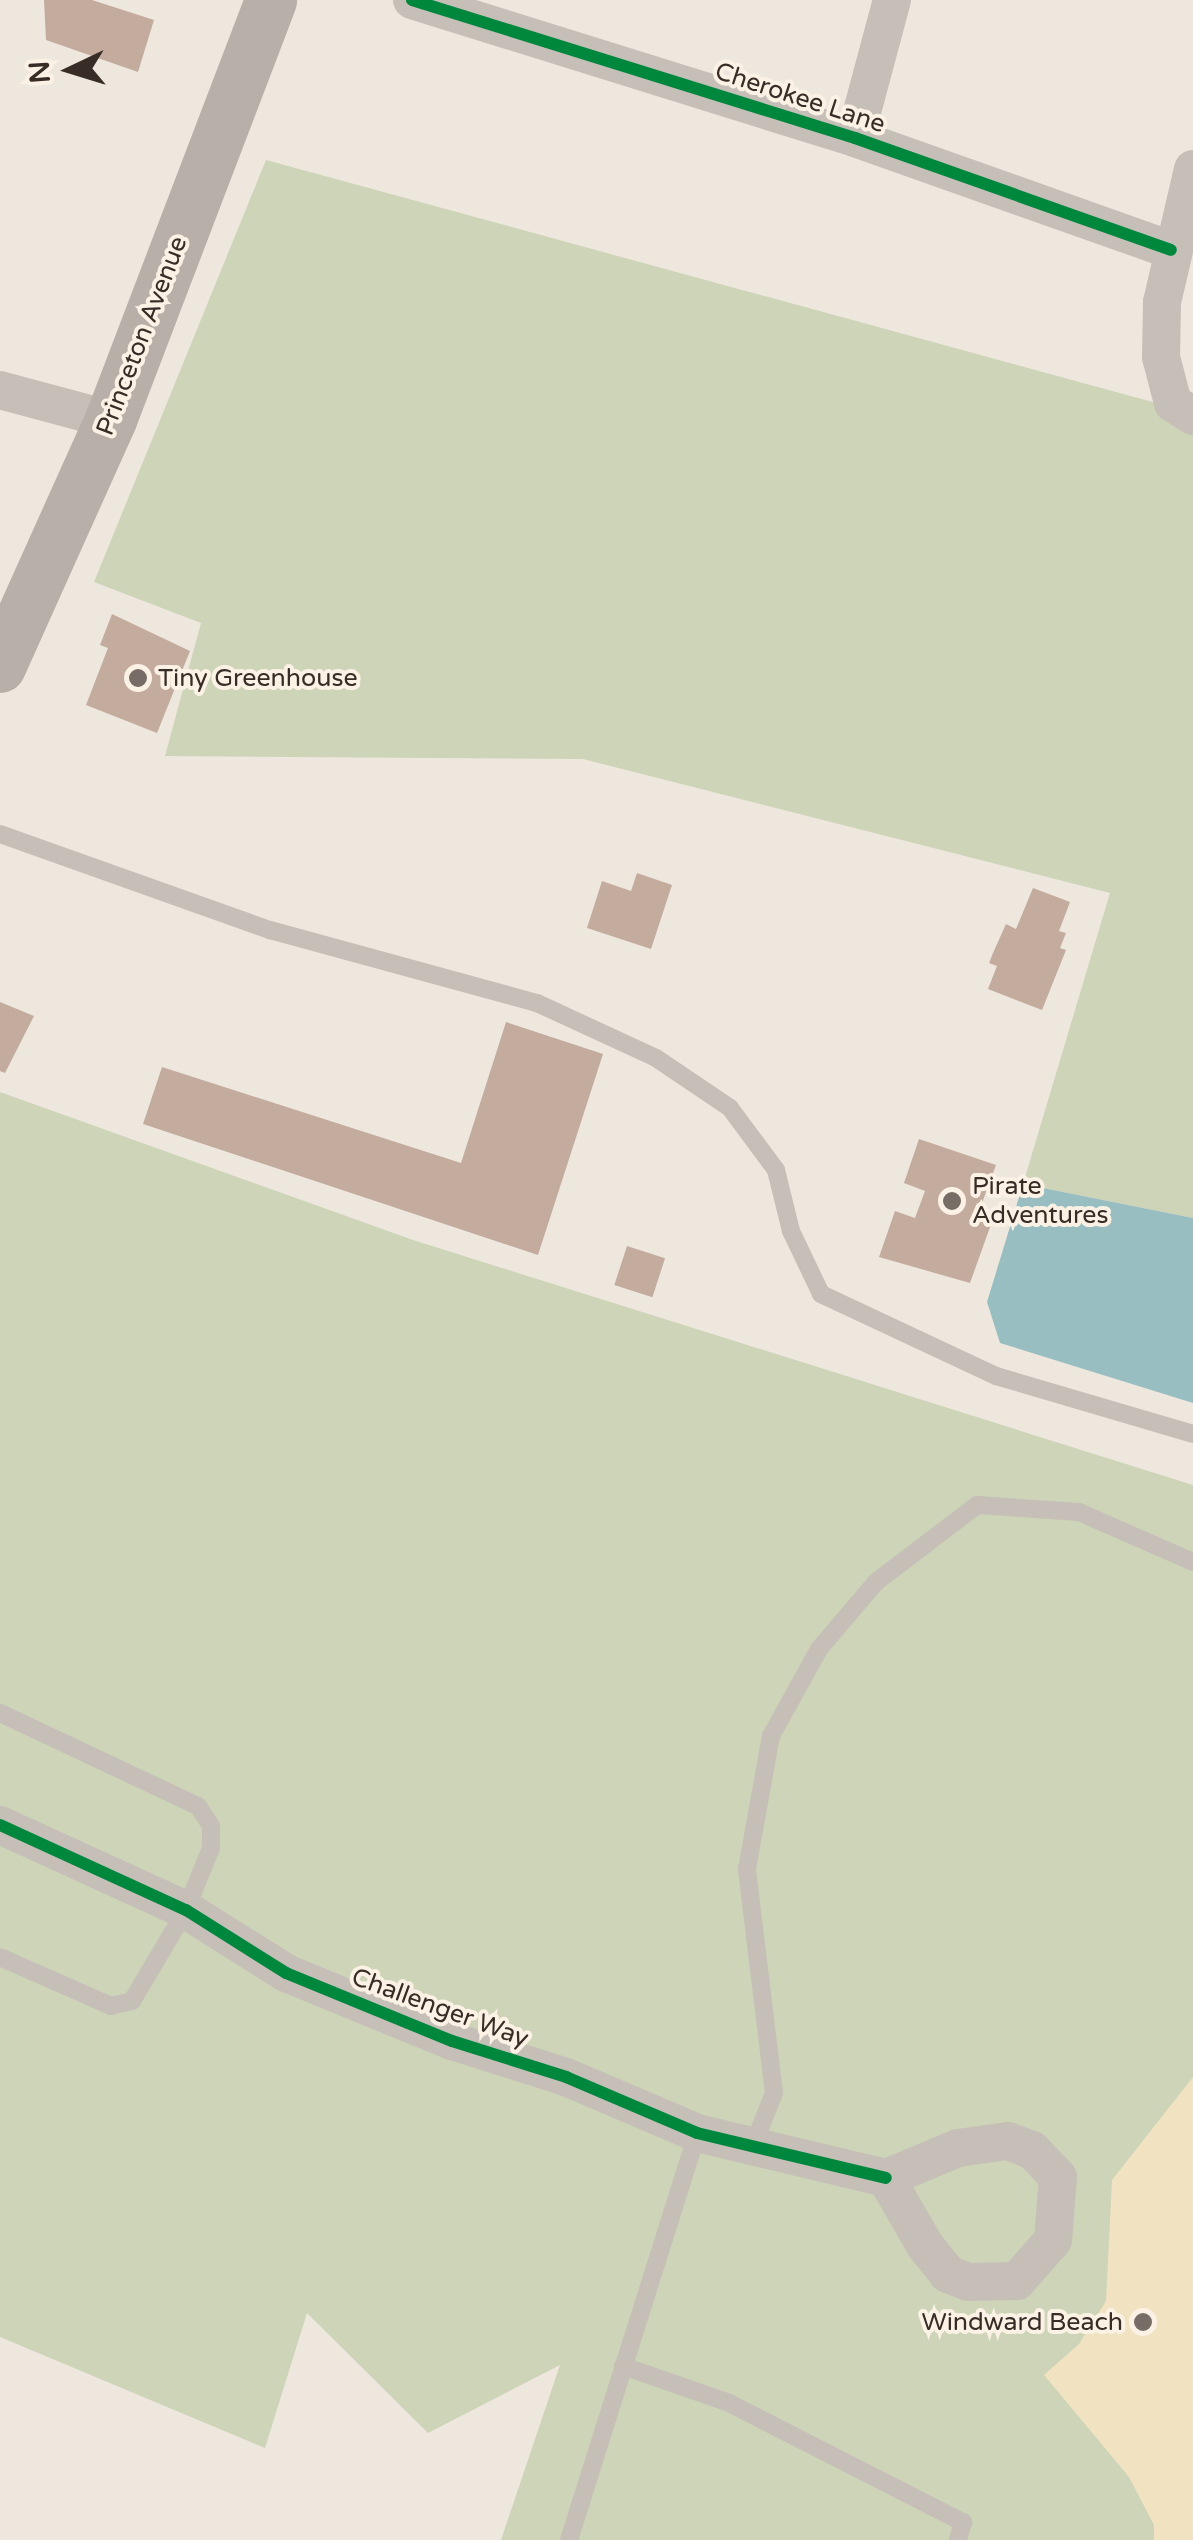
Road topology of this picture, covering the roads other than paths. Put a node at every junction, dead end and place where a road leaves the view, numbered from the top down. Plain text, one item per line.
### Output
1 (270, 0) edge
2 (412, 0) edge
3 (892, 0) edge
4 (497, 13) edge
5 (854, 138) junction
6 (1193, 170) edge
7 (1171, 250) junction
8 (0, 390) edge
9 (1183, 410) edge
10 (111, 420) junction
11 (0, 667) edge
12 (0, 834) edge
13 (1193, 1434) edge
14 (1193, 1562) edge
15 (0, 1713) edge
16 (0, 1825) edge
17 (186, 1910) junction
18 (0, 1957) edge
19 (697, 2133) junction
20 (753, 2146) junction
21 (886, 2178) junction
22 (624, 2366) junction
23 (569, 2540) edge
24 (958, 2540) edge

1 - 10 main road, Princeton Avenue
2 - 4 street, Cherokee Lane
3 - 5 street
4 - 5 street, Cherokee Lane
5 - 7 street, Cherokee Lane
6 - 7 street
7 - 9 street
8 - 10 street
10 - 11 main road, Princeton Avenue
12 - 13 lane
14 - 20 lane
15 - 17 lane
16 - 17 street, Challenger Way
17 - 18 lane
17 - 19 street, Challenger Way
19 - 20 street, Challenger Way
19 - 22 lane
20 - 21 street, Challenger Way
21 - 21 street
22 - 23 lane
22 - 24 lane

